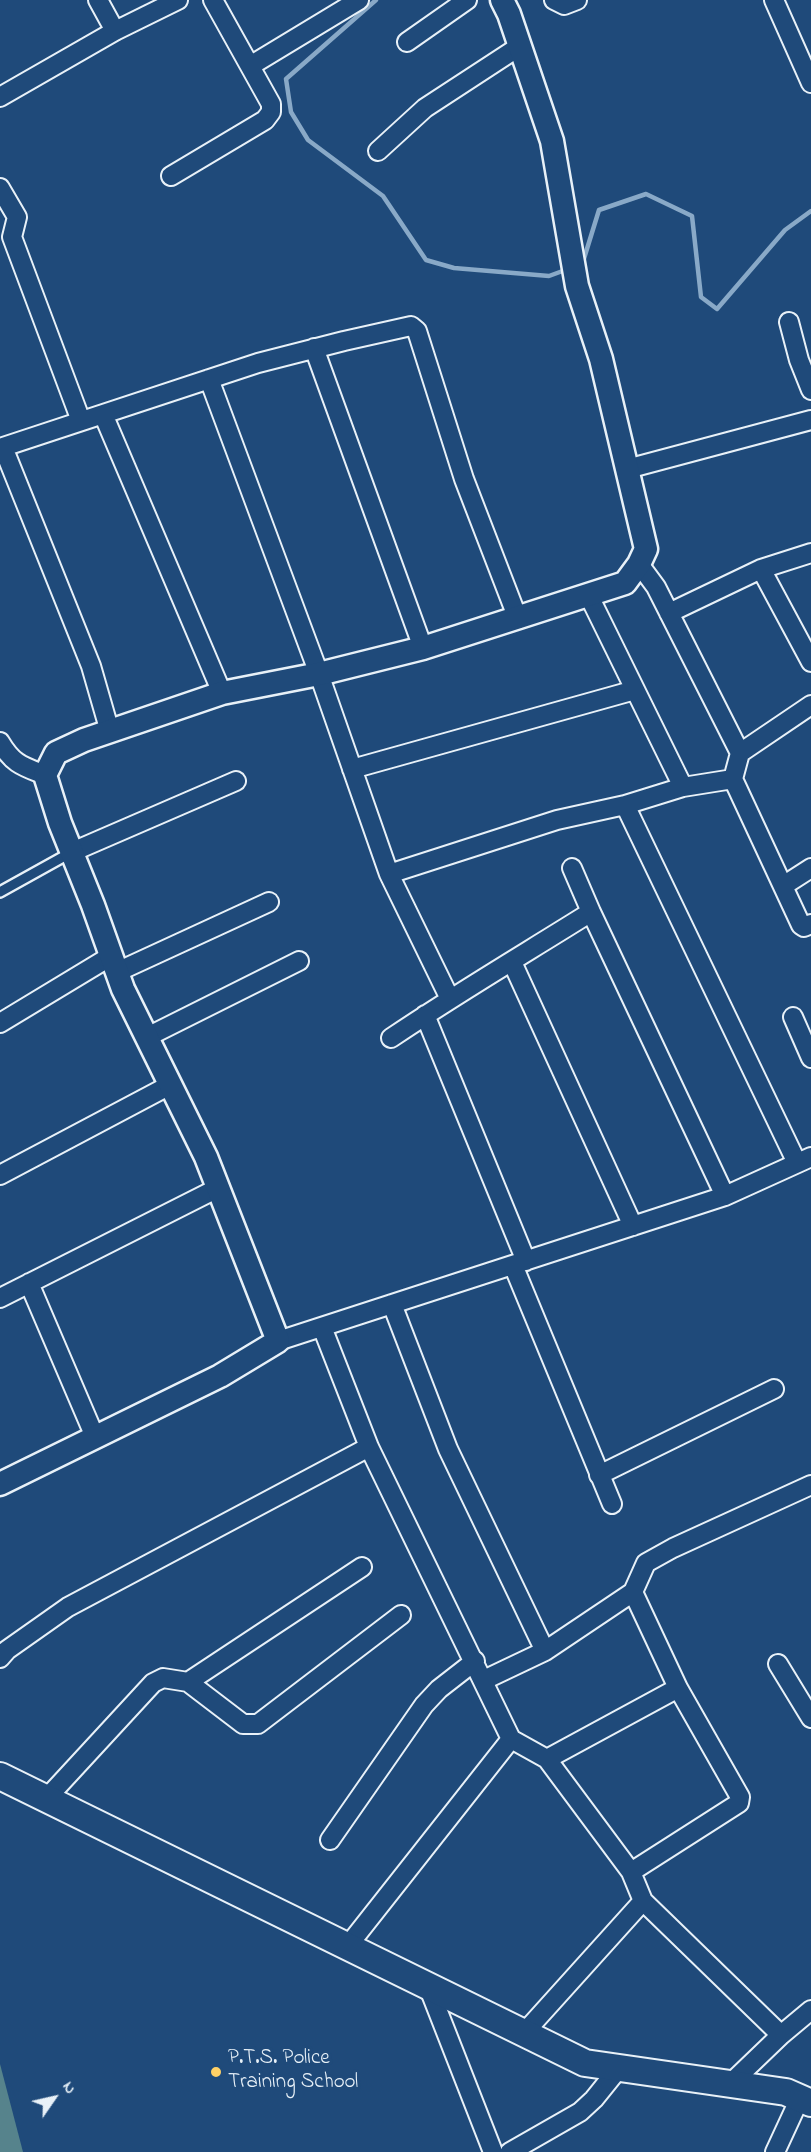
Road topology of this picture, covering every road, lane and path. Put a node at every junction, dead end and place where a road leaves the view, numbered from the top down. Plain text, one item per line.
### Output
1 (98, 0) edge
2 (178, 0) edge
3 (213, 0) edge
4 (359, 0) edge
5 (466, 0) edge
6 (502, 0) edge
7 (554, 0) edge
8 (577, 0) edge
9 (774, 0) edge
10 (115, 31) junction
11 (407, 42) dead end
12 (520, 46) junction
13 (250, 66) junction
14 (811, 83) edge
15 (0, 97) edge
16 (378, 151) dead end
17 (171, 176) dead end
18 (0, 188) edge
19 (789, 322) dead end
20 (314, 348) junction
21 (209, 379) junction
22 (811, 390) edge
23 (103, 414) junction
24 (811, 420) edge
25 (81, 421) junction
26 (1, 447) edge
27 (627, 469) junction
28 (811, 553) edge
29 (639, 564) junction
30 (761, 569) junction
31 (589, 596) junction
32 (669, 613) junction
33 (518, 619) junction
34 (423, 648) junction
35 (811, 662) edge
36 (319, 674) junction
37 (635, 690) junction
38 (222, 693) junction
39 (811, 705) edge
40 (110, 732) junction
41 (0, 742) edge
42 (740, 753) junction
43 (352, 769) junction
44 (45, 775) junction
45 (733, 779) junction
46 (236, 781) dead end
47 (683, 787) junction
48 (625, 805) junction
49 (72, 852) junction
50 (572, 868) dead end
51 (811, 868) edge
52 (389, 874) junction
53 (783, 886) junction
54 (0, 892) edge
55 (269, 902) dead end
56 (591, 912) junction
57 (811, 924) edge
58 (298, 961) dead end
59 (513, 962) junction
60 (114, 964) junction
61 (450, 999) junction
62 (425, 1015) junction
63 (792, 1017) dead end
64 (0, 1023) edge
65 (147, 1037) junction
66 (391, 1038) dead end
67 (811, 1058) edge
68 (170, 1085) junction
69 (804, 1160) edge
70 (0, 1175) edge
71 (218, 1188) junction
72 (725, 1196) junction
73 (633, 1226) junction
74 (520, 1263) junction
75 (29, 1283) junction
76 (0, 1298) edge
77 (392, 1304) junction
78 (322, 1327) junction
79 (278, 1341) junction
80 (774, 1389) dead end
81 (95, 1437) junction
82 (369, 1447) junction
83 (599, 1475) junction
84 (0, 1484) edge
85 (809, 1491) edge
86 (612, 1504) dead end
87 (362, 1568) dead end
88 (633, 1592) junction
89 (401, 1614) dead end
90 (545, 1651) junction
91 (0, 1658) edge
92 (475, 1661) junction
93 (778, 1664) dead end
94 (484, 1680) junction
95 (188, 1682) junction
96 (678, 1688) junction
97 (811, 1718) edge
98 (511, 1739) junction
99 (547, 1759) junction
100 (0, 1776) edge
101 (46, 1799) junction
102 (330, 1840) dead end
103 (631, 1872) junction
104 (643, 1901) junction
105 (347, 1947) junction
106 (428, 1986) junction
107 (811, 2010) edge
108 (524, 2033) junction
109 (781, 2035) junction
110 (619, 2068) junction
111 (730, 2084) junction
112 (806, 2101) edge
113 (493, 2152) edge
114 (510, 2152) edge
115 (775, 2152) edge

1 - 10 street
2 - 10 street
3 - 13 street
4 - 13 street
5 - 11 street
6 - 12 street
7 - 8 street
9 - 14 street
10 - 15 street
12 - 16 street
12 - 27 street
13 - 17 street
18 - 25 street
19 - 22 street
20 - 21 street
20 - 33 street
20 - 34 street
21 - 23 street
21 - 36 street
23 - 25 street
23 - 38 street
24 - 27 street
25 - 26 street
26 - 40 street
27 - 29 street
28 - 30 street
29 - 31 street
29 - 32 street
30 - 32 street
30 - 35 street
31 - 33 street
31 - 37 street
32 - 42 street
33 - 34 street
34 - 36 street
36 - 38 street
36 - 43 street
37 - 43 street
37 - 47 street
38 - 40 street
39 - 42 street
40 - 44 street
41 - 44 street
42 - 45 street
43 - 52 street
44 - 49 street
45 - 47 street
45 - 53 street
46 - 49 street
47 - 48 street
48 - 52 street
48 - 69 street
49 - 54 lane
49 - 60 street
50 - 56 street
51 - 53 street
52 - 61 street
53 - 57 street
55 - 60 street
56 - 59 street
56 - 72 street
58 - 65 street
59 - 61 street
59 - 73 street
60 - 64 street
60 - 65 street
61 - 62 street
62 - 66 street
62 - 74 street
63 - 67 street
65 - 68 street
68 - 70 street
68 - 71 street
69 - 72 street
71 - 75 street
71 - 79 street
72 - 73 street
73 - 74 street
74 - 77 street
74 - 83 street
75 - 76 street
75 - 81 street
77 - 78 street
77 - 90 street
78 - 79 street
78 - 82 street
79 - 81 street
80 - 83 street
81 - 84 street
82 - 91 street
82 - 92 street
83 - 86 street
85 - 88 street
87 - 95 street
88 - 90 street
88 - 96 street
89 - 95 street
90 - 94 street
92 - 94 street
92 - 102 street
93 - 97 street
94 - 98 street
95 - 101 street
96 - 99 street
96 - 103 street
98 - 99 street
98 - 105 street
99 - 103 street
100 - 101 main road
101 - 105 main road
103 - 104 street
104 - 108 street
104 - 109 street
105 - 106 main road
106 - 108 main road
106 - 113 street
107 - 109 street
108 - 110 main road
109 - 111 street
110 - 111 main road
110 - 114 street
111 - 112 main road
112 - 115 street

